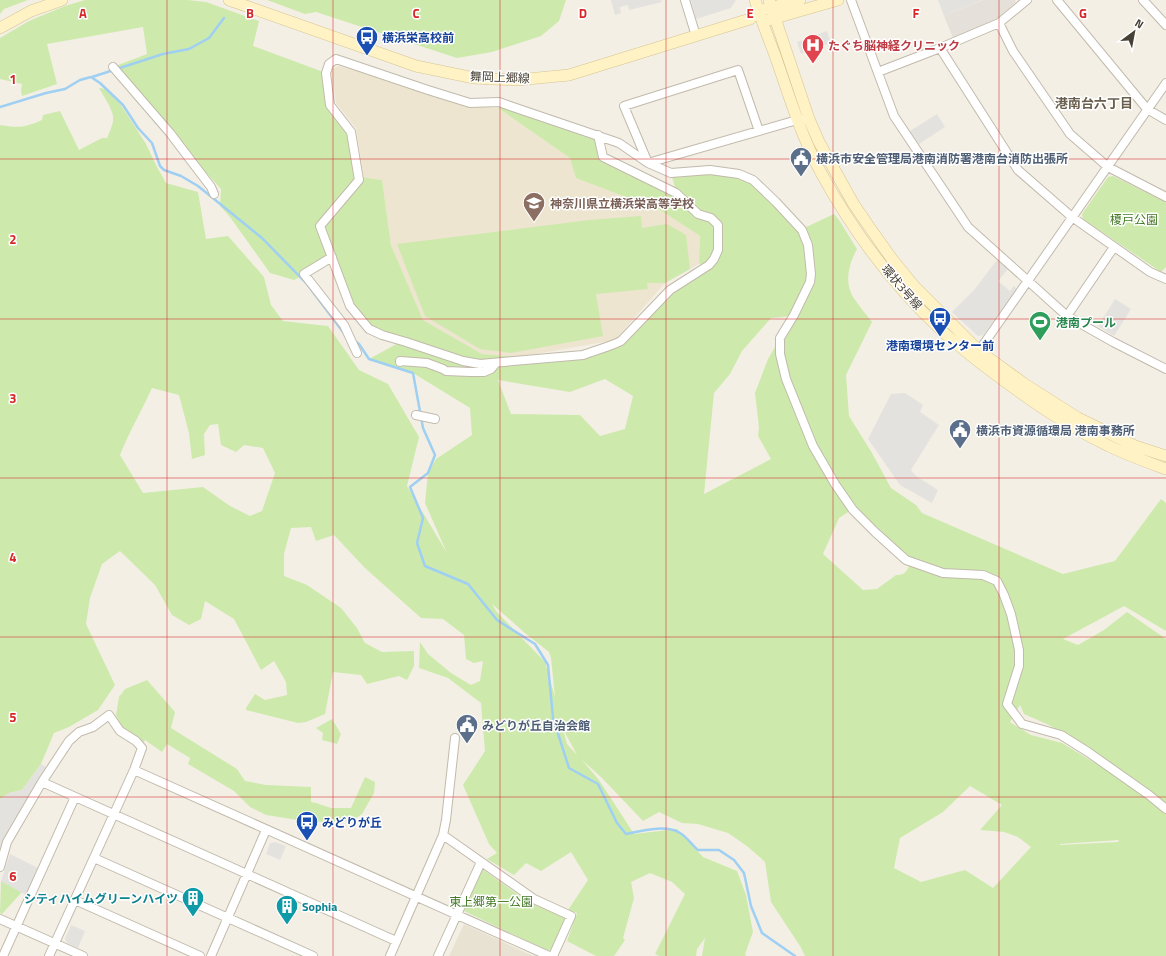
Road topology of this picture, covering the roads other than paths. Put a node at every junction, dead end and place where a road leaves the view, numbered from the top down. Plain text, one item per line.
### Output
1 (62, 0) edge
2 (229, 0) edge
3 (685, 0) edge
4 (755, 0) edge
5 (800, 0) edge
6 (838, 0) edge
7 (851, 0) edge
8 (1027, 0) edge
9 (1057, 0) edge
10 (1143, 0) edge
11 (772, 9) edge
12 (757, 17) junction
13 (999, 23) junction
14 (1166, 25) edge
15 (0, 28) edge
16 (696, 36) junction
17 (940, 48) junction
18 (115, 69) dead end
19 (878, 72) junction
20 (1166, 83) edge
21 (1147, 109) junction
22 (809, 119) junction
23 (797, 120) junction
24 (1166, 120) edge
25 (760, 132) junction
26 (598, 135) junction
27 (648, 163) junction
28 (1108, 167) junction
29 (214, 194) dead end
30 (1166, 196) edge
31 (1072, 218) junction
32 (1114, 247) junction
33 (332, 258) junction
34 (1166, 278) edge
35 (1028, 281) junction
36 (1067, 316) junction
37 (356, 350) dead end
38 (976, 355) junction
39 (400, 362) dead end
40 (496, 363) junction
41 (1166, 369) edge
42 (416, 415) dead end
43 (431, 418) dead end
44 (1166, 456) edge
45 (1166, 469) edge
46 (455, 738) dead end
47 (134, 770) junction
48 (42, 782) junction
49 (75, 797) junction
50 (1166, 809) edge
51 (113, 814) junction
52 (266, 830) junction
53 (443, 835) junction
54 (94, 858) junction
55 (481, 862) junction
56 (0, 867) edge
57 (247, 874) junction
58 (416, 897) junction
59 (75, 900) junction
60 (457, 915) junction
61 (0, 918) edge
62 (228, 918) junction
63 (16, 926) junction
64 (396, 941) junction
65 (55, 943) junction
66 (3, 956) edge
67 (49, 956) edge
68 (83, 956) edge
69 (200, 956) edge
70 (211, 956) edge
71 (313, 956) edge
72 (390, 956) edge
73 (438, 956) edge
74 (549, 956) edge
75 (553, 956) edge

1 - 15 street
2 - 16 street, 舞岡上郷線
3 - 16 street
4 - 12 street, 環状3号線
5 - 11 street, 舞岡上郷線
6 - 11 street, 舞岡上郷線
7 - 19 street
8 - 13 street
9 - 21 street
10 - 14 street
11 - 12 street, 舞岡上郷線
11 - 22 street, 環状3号線
12 - 16 street, 舞岡上郷線
12 - 23 street, 環状3号線
13 - 17 street
13 - 28 street
17 - 19 street
17 - 31 street
18 - 29 street
19 - 35 street
20 - 21 street
21 - 24 street
21 - 28 street
22 - 23 street
22 - 38 street, 環状3号線
23 - 25 street
23 - 38 street, 環状3号線
25 - 27 street
25 - 27 street
26 - 27 street
26 - 33 street
26 - 40 street
27 - 50 street
28 - 30 street
28 - 31 street
31 - 32 street
31 - 35 street
32 - 34 street
32 - 36 street
33 - 37 street
33 - 40 street
35 - 36 street
35 - 38 street
36 - 41 street
38 - 44 street, 環状3号線
38 - 45 street, 環状3号線
39 - 40 street
42 - 43 street
46 - 53 street
47 - 48 street
47 - 51 street
47 - 52 street
48 - 49 street
48 - 56 street
49 - 51 street
49 - 63 street
51 - 54 street
51 - 57 street
52 - 57 street
52 - 58 street
53 - 55 street
53 - 58 street
54 - 59 street
54 - 62 street
55 - 60 street
55 - 75 street
57 - 62 street
57 - 64 street
58 - 60 street
58 - 64 street
59 - 65 street
59 - 69 street
60 - 73 street
60 - 74 street
61 - 63 street
62 - 70 street
62 - 71 street
63 - 65 street
63 - 66 street
64 - 72 street
65 - 67 street
65 - 68 street

